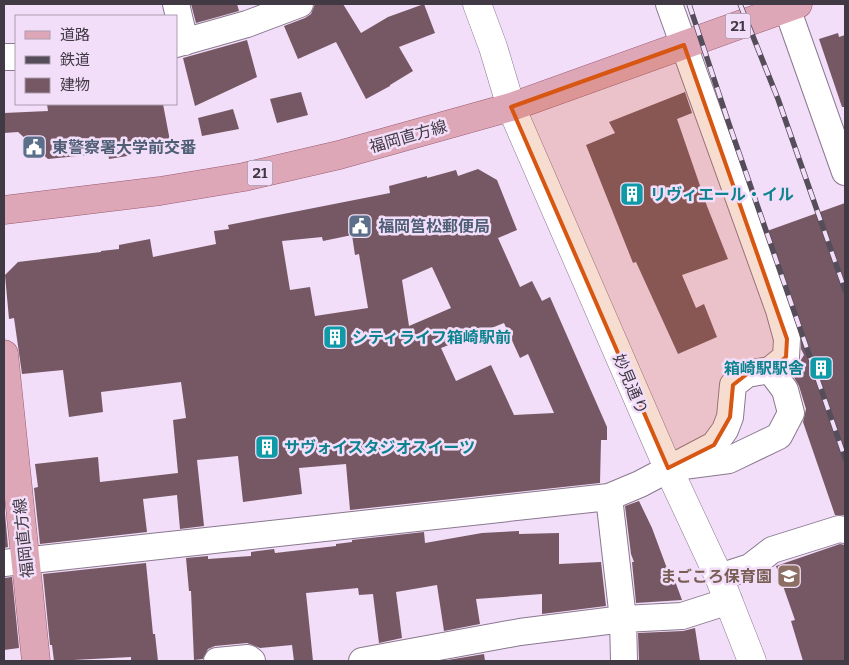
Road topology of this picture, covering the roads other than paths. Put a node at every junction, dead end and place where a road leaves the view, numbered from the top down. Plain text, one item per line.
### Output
1 (300, 4) edge
2 (477, 4) edge
3 (669, 4) edge
4 (778, 8) edge
5 (178, 20) edge
6 (181, 43) edge
7 (684, 46) junction
8 (511, 107) junction
9 (845, 172) edge
10 (4, 210) edge
11 (4, 354) edge
12 (770, 370) junction
13 (668, 468) junction
14 (609, 497) junction
15 (845, 530) edge
16 (15, 562) edge
17 (724, 589) junction
18 (623, 619) junction
19 (36, 661) edge
20 (217, 661) edge
21 (252, 661) edge
22 (362, 661) edge
23 (624, 661) edge
24 (752, 661) edge

1 - 6 street
2 - 8 main road, 妙見通り
3 - 7 street
4 - 7 main road, 福岡直方線 / 21
4 - 9 street
5 - 6 street
7 - 8 main road, 福岡直方線 / 21
7 - 12 street
8 - 10 main road, 福岡直方線 / 21
8 - 13 main road, 妙見通り
11 - 16 main road, 福岡直方線
12 - 13 street
12 - 13 street
13 - 14 street
13 - 17 main road, 妙見通り
14 - 16 street
14 - 18 street
15 - 17 street
16 - 19 main road, 福岡直方線
17 - 18 street
17 - 24 main road, 妙見通り
18 - 22 street
18 - 23 street
20 - 21 street

